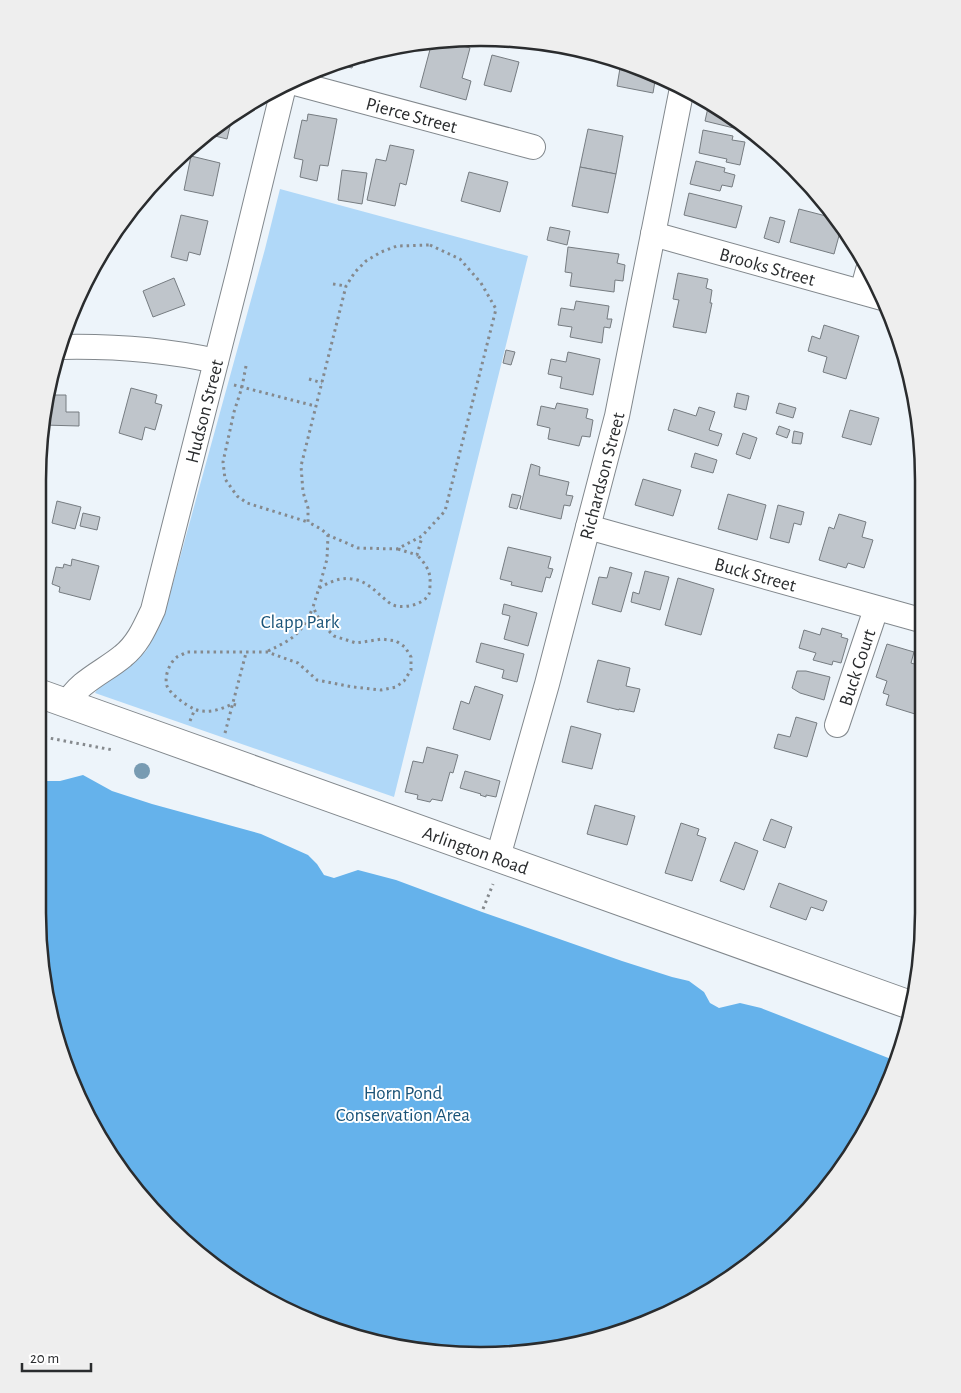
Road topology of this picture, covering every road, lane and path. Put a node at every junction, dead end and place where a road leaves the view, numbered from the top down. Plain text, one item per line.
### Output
1 (301, 85) edge
2 (282, 94) edge
3 (681, 95) edge
4 (533, 147) dead end
5 (653, 234) junction
6 (333, 284) dead end
7 (346, 286) junction
8 (869, 287) edge
9 (67, 347) edge
10 (216, 361) junction
11 (246, 366) dead end
12 (309, 379) dead end
13 (322, 383) junction
14 (232, 385) dead end
15 (242, 387) junction
16 (316, 406) junction
17 (308, 522) junction
18 (588, 527) junction
19 (328, 535) junction
20 (422, 536) junction
21 (397, 549) junction
22 (417, 555) junction
23 (320, 588) junction
24 (313, 607) junction
25 (876, 609) junction
26 (915, 619) edge
27 (246, 652) junction
28 (267, 652) junction
29 (46, 696) edge
30 (67, 704) junction
31 (234, 705) junction
32 (837, 725) dead end
33 (46, 737) edge
34 (223, 741) dead end
35 (113, 750) dead end
36 (498, 857) junction
37 (493, 884) dead end
38 (483, 909) dead end
39 (905, 1003) edge

1 - 4 street, Pierce Street
2 - 10 street, Hudson Street
3 - 5 street, Richardson Street
5 - 8 street, Brooks Street
5 - 18 street, Richardson Street
6 - 7 path
7 - 13 path
7 - 20 path
9 - 10 street
10 - 30 street, Hudson Street
11 - 15 path
12 - 13 path
13 - 16 path
14 - 15 path
15 - 16 path
15 - 17 path
16 - 17 path
17 - 19 path
18 - 25 street, Buck Street
18 - 36 street, Richardson Street
19 - 21 path
19 - 23 path
20 - 21 path
20 - 22 path
21 - 22 path
22 - 23 path
23 - 24 path
24 - 28 path
24 - 28 path
25 - 26 street, Buck Street
25 - 32 street, Buck Court
27 - 28 path
27 - 31 path
27 - 31 path
29 - 30 street, Arlington Road
30 - 36 street, Arlington Road
31 - 34 path
33 - 35 path
36 - 39 street, Arlington Road
37 - 38 path

